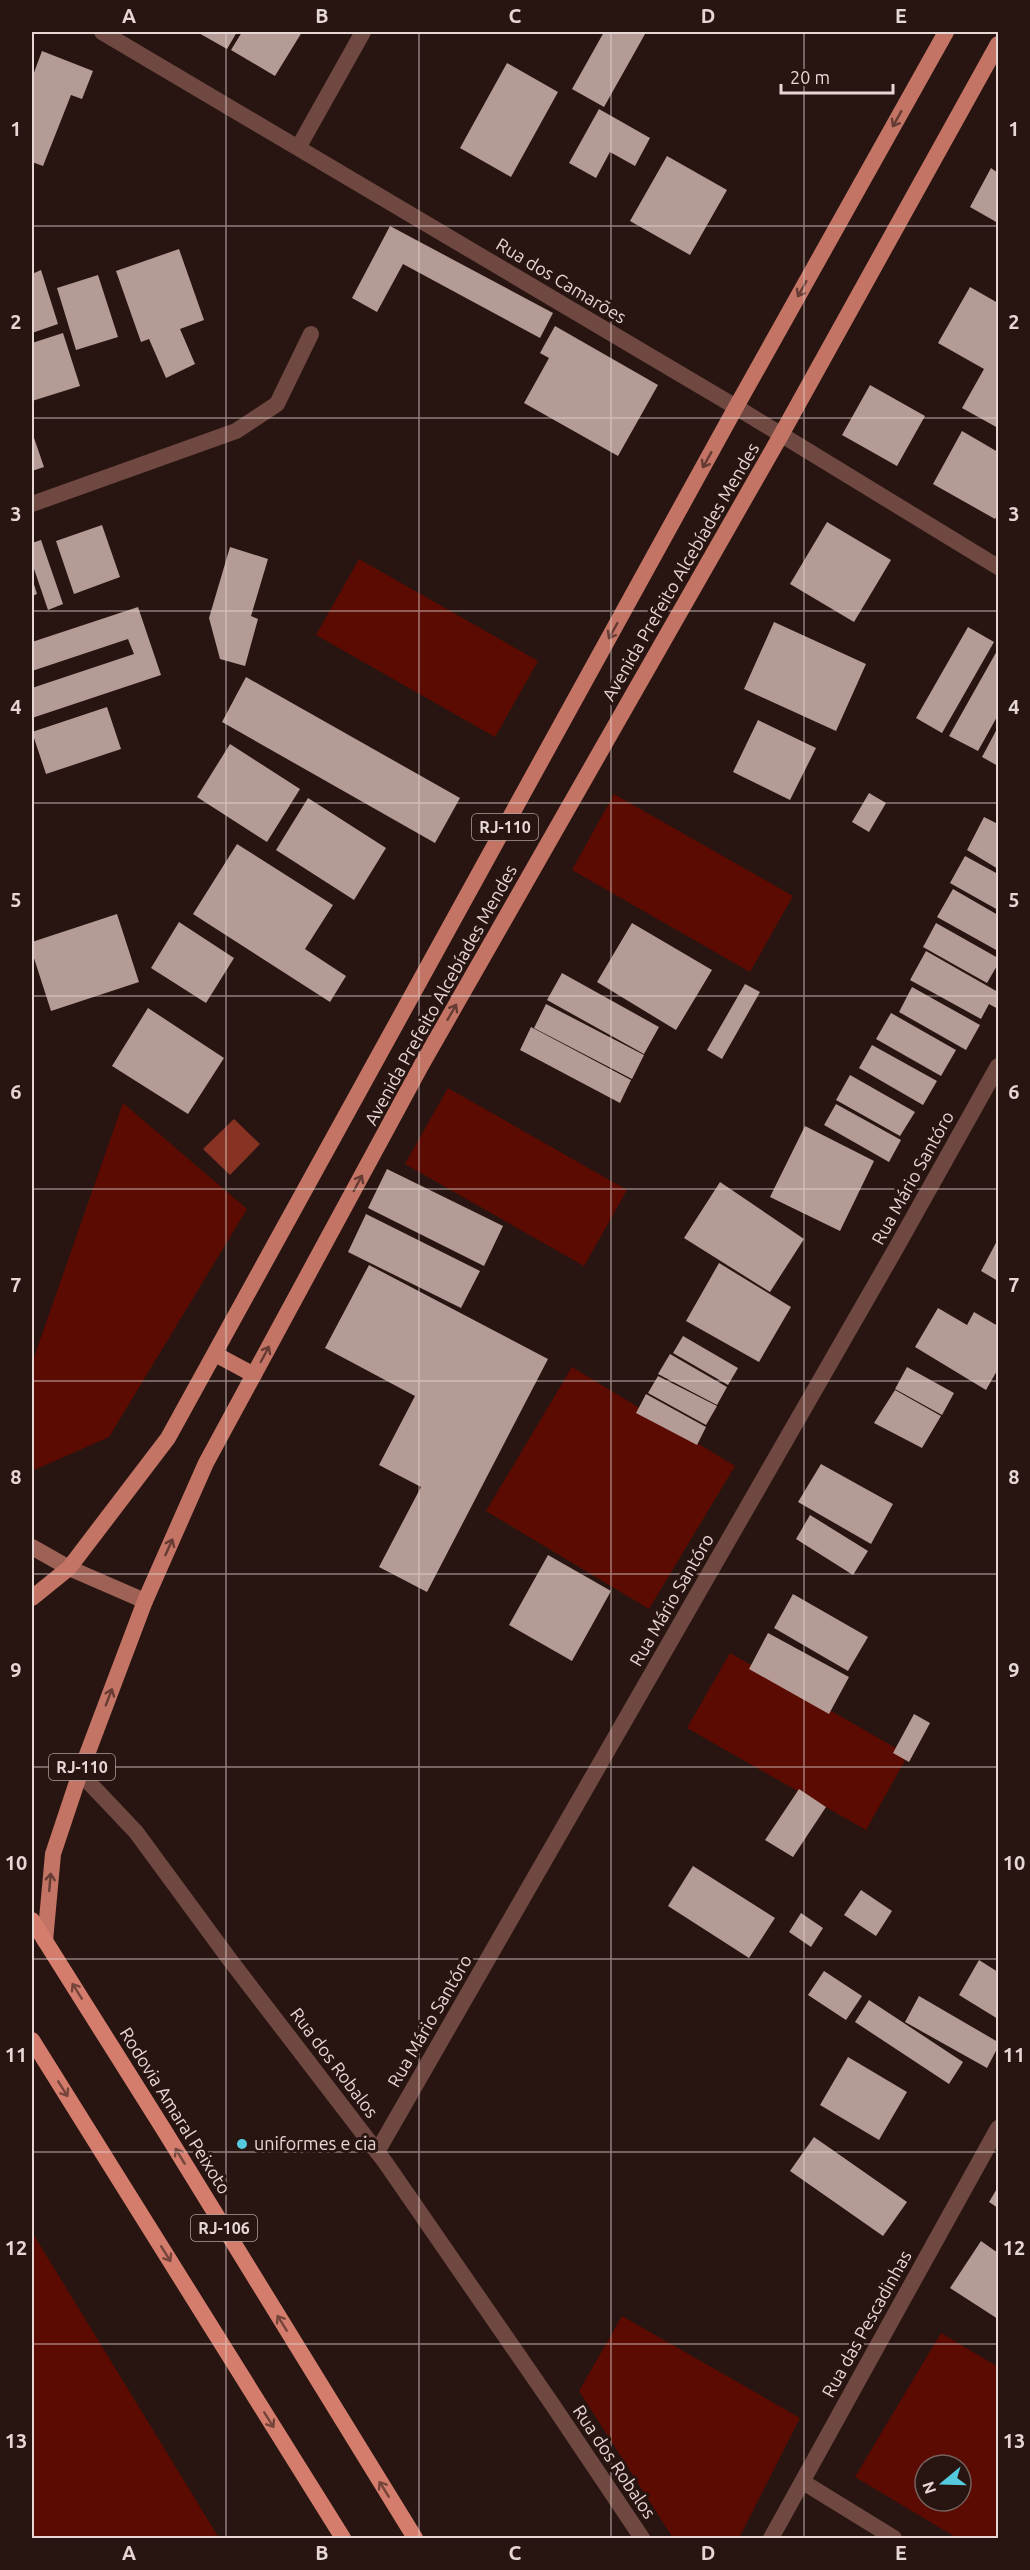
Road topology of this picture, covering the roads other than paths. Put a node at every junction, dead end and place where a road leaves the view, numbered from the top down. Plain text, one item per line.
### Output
1 (102, 32) edge
2 (363, 32) edge
3 (946, 32) edge
4 (999, 44) edge
5 (298, 148) junction
6 (311, 334) dead end
7 (736, 407) junction
8 (781, 435) junction
9 (32, 504) edge
10 (999, 567) edge
11 (999, 1066) edge
12 (215, 1354) junction
13 (254, 1375) junction
14 (32, 1547) edge
15 (69, 1568) junction
16 (32, 1598) edge
17 (145, 1601) junction
18 (80, 1773) junction
19 (32, 1920) edge
20 (45, 1941) junction
21 (32, 2040) edge
22 (999, 2128) edge
23 (377, 2152) junction
24 (802, 2482) junction
25 (343, 2538) edge
26 (415, 2538) edge
27 (642, 2538) edge
28 (771, 2538) edge
29 (894, 2538) edge

1 - 5 street, Rua dos Camarões
2 - 5 street
3 -> 7 main road, Avenida Prefeito Alcebíades Mendes / RJ-110
4 - 8 main road, Avenida Prefeito Alcebíades Mendes / RJ-110
5 - 7 street, Rua dos Camarões
6 - 9 street
7 - 8 street, Rua dos Camarões
7 -> 12 main road, Avenida Prefeito Alcebíades Mendes / RJ-110
8 - 10 street, Rua dos Camarões
13 -> 8 main road, Avenida Prefeito Alcebíades Mendes / RJ-110
11 - 23 street, Rua Mário Santóro
12 - 13 main road
12 - 15 main road, Avenida Prefeito Alcebíades Mendes / RJ-110
17 -> 13 main road, Avenida Prefeito Alcebíades Mendes / RJ-110
14 - 15 main road
15 - 16 main road, Avenida Prefeito Alcebíades Mendes / RJ-110
15 - 17 main road
18 -> 17 main road, Avenida Prefeito Alcebíades Mendes / RJ-110
20 -> 18 main road, Avenida Prefeito Alcebíades Mendes / RJ-110
18 - 23 street, Rua dos Robalos
19 - 20 highway, Rodovia Amaral Peixoto / RJ-106
26 -> 20 highway, Rodovia Amaral Peixoto / RJ-106
21 -> 25 highway
22 - 24 street, Rua das Pescadinhas
23 - 27 street, Rua dos Robalos
24 - 28 street, Rua das Pescadinhas
24 - 29 street

